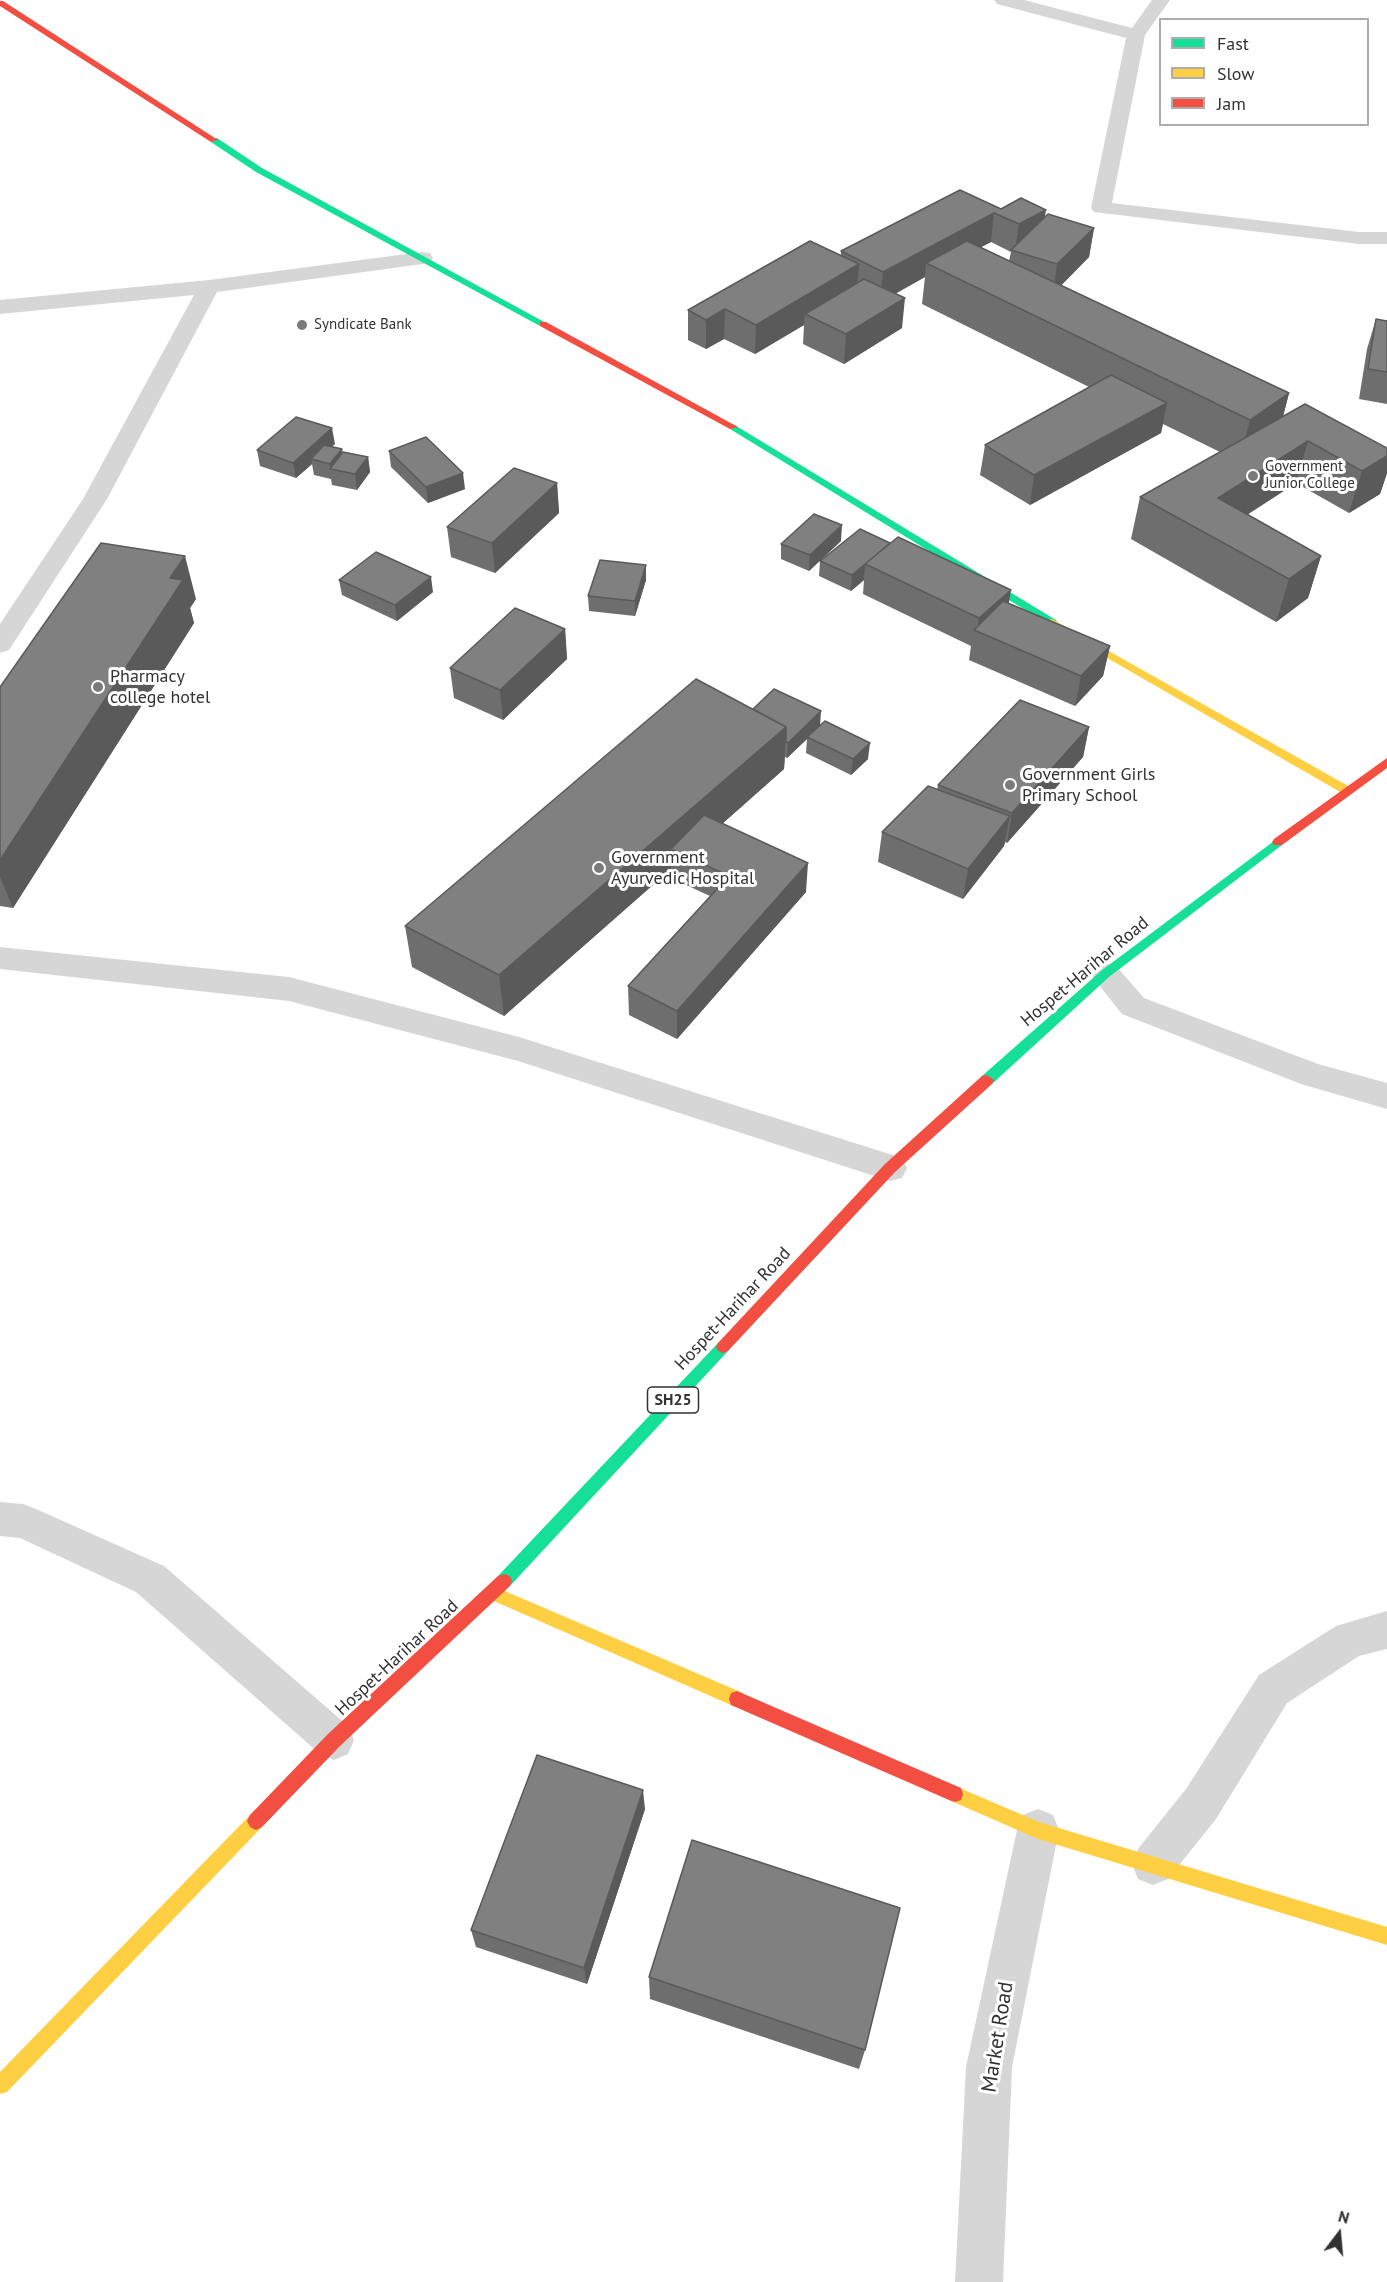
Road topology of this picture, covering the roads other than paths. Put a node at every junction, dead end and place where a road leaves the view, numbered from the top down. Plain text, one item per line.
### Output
1 (1003, 0) edge
2 (1161, 0) edge
3 (0, 3) edge
4 (1136, 35) junction
5 (1387, 238) edge
6 (422, 258) junction
7 (209, 287) junction
8 (0, 307) edge
9 (0, 644) edge
10 (1387, 762) edge
11 (1346, 790) junction
12 (0, 958) edge
13 (1105, 974) junction
14 (1387, 1096) edge
15 (890, 1168) junction
16 (0, 1519) edge
17 (493, 1593) junction
18 (1387, 1630) edge
19 (334, 1740) junction
20 (1038, 1830) junction
21 (1154, 1864) junction
22 (1387, 1936) edge
23 (0, 2085) edge
24 (979, 2282) edge

1 - 4 street
2 - 4 street
3 - 6 main road
4 - 5 street
6 - 7 street
6 - 11 main road
7 - 8 street
7 - 9 street
10 - 11 main road, Hospet-Harihar Road / SH25
11 - 13 main road, Hospet-Harihar Road / SH25
12 - 15 street
13 - 14 street
13 - 15 main road, Hospet-Harihar Road / SH25
15 - 17 main road, Hospet-Harihar Road / SH25
16 - 19 street
17 - 19 main road, Hospet-Harihar Road / SH25
17 - 20 main road
18 - 21 street
19 - 23 main road, Hospet-Harihar Road / SH25
20 - 21 main road
20 - 24 street, Market Road
21 - 22 main road

